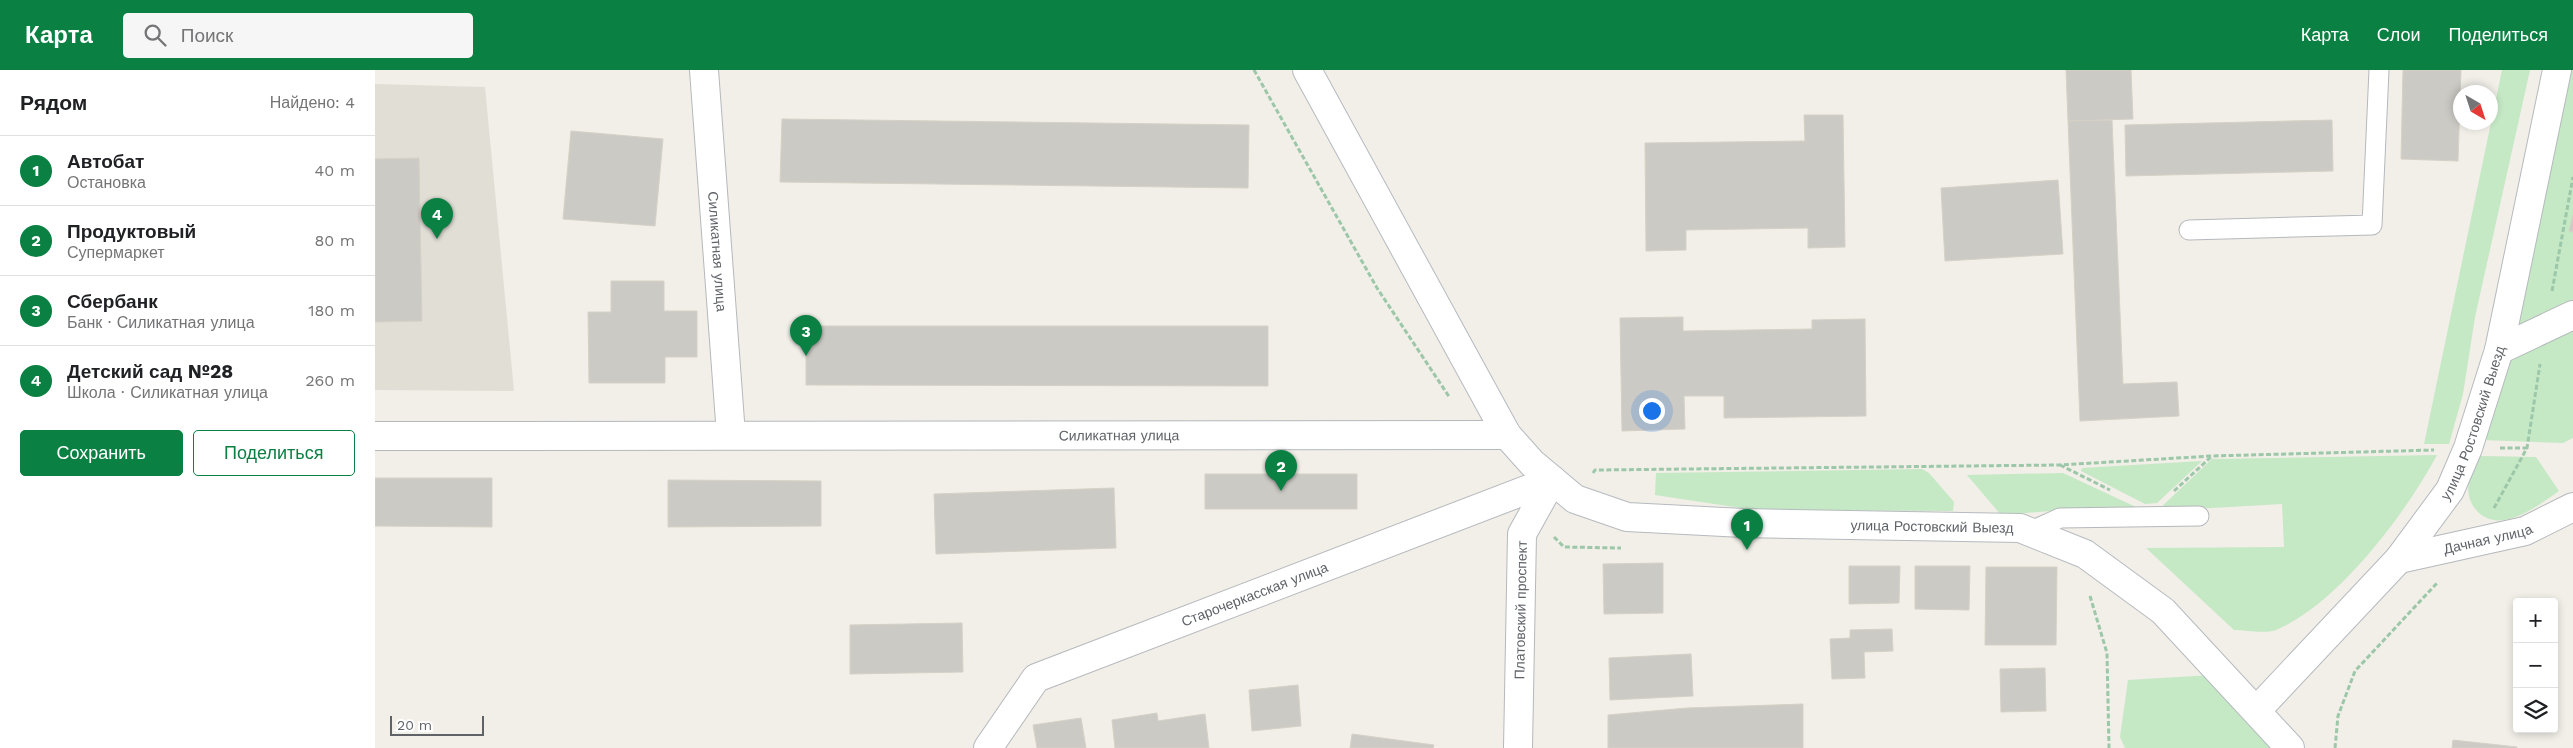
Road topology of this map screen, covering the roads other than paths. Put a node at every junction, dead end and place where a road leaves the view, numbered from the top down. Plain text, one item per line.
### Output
1 (704, 70) edge
2 (1307, 70) edge
3 (2379, 70) edge
4 (2557, 70) edge
5 (2189, 230) dead end
6 (2573, 315) edge
7 (2499, 350) junction
8 (731, 434) junction
9 (1507, 434) junction
10 (375, 436) edge
11 (1552, 480) junction
12 (2573, 507) edge
13 (2199, 516) dead end
14 (2029, 532) junction
15 (2399, 559) junction
16 (2257, 710) junction
17 (988, 748) edge
18 (1519, 748) edge
19 (2290, 748) edge

1 - 8 street, Силикатная улица
2 - 9 street
3 - 5 lane
4 - 7 street, улица Ростовский Выезд
6 - 7 street
7 - 15 street, улица Ростовский Выезд
8 - 9 street, Силикатная улица
8 - 10 street, Силикатная улица
9 - 11 street
11 - 14 street, улица Ростовский Выезд
11 - 17 street, Старочеркасская улица
11 - 18 street, Платовский проспект
12 - 15 street, Дачная улица
13 - 14 lane
14 - 16 street, улица Ростовский Выезд
15 - 16 street, улица Ростовский Выезд
16 - 19 street, улица Ростовский Выезд

